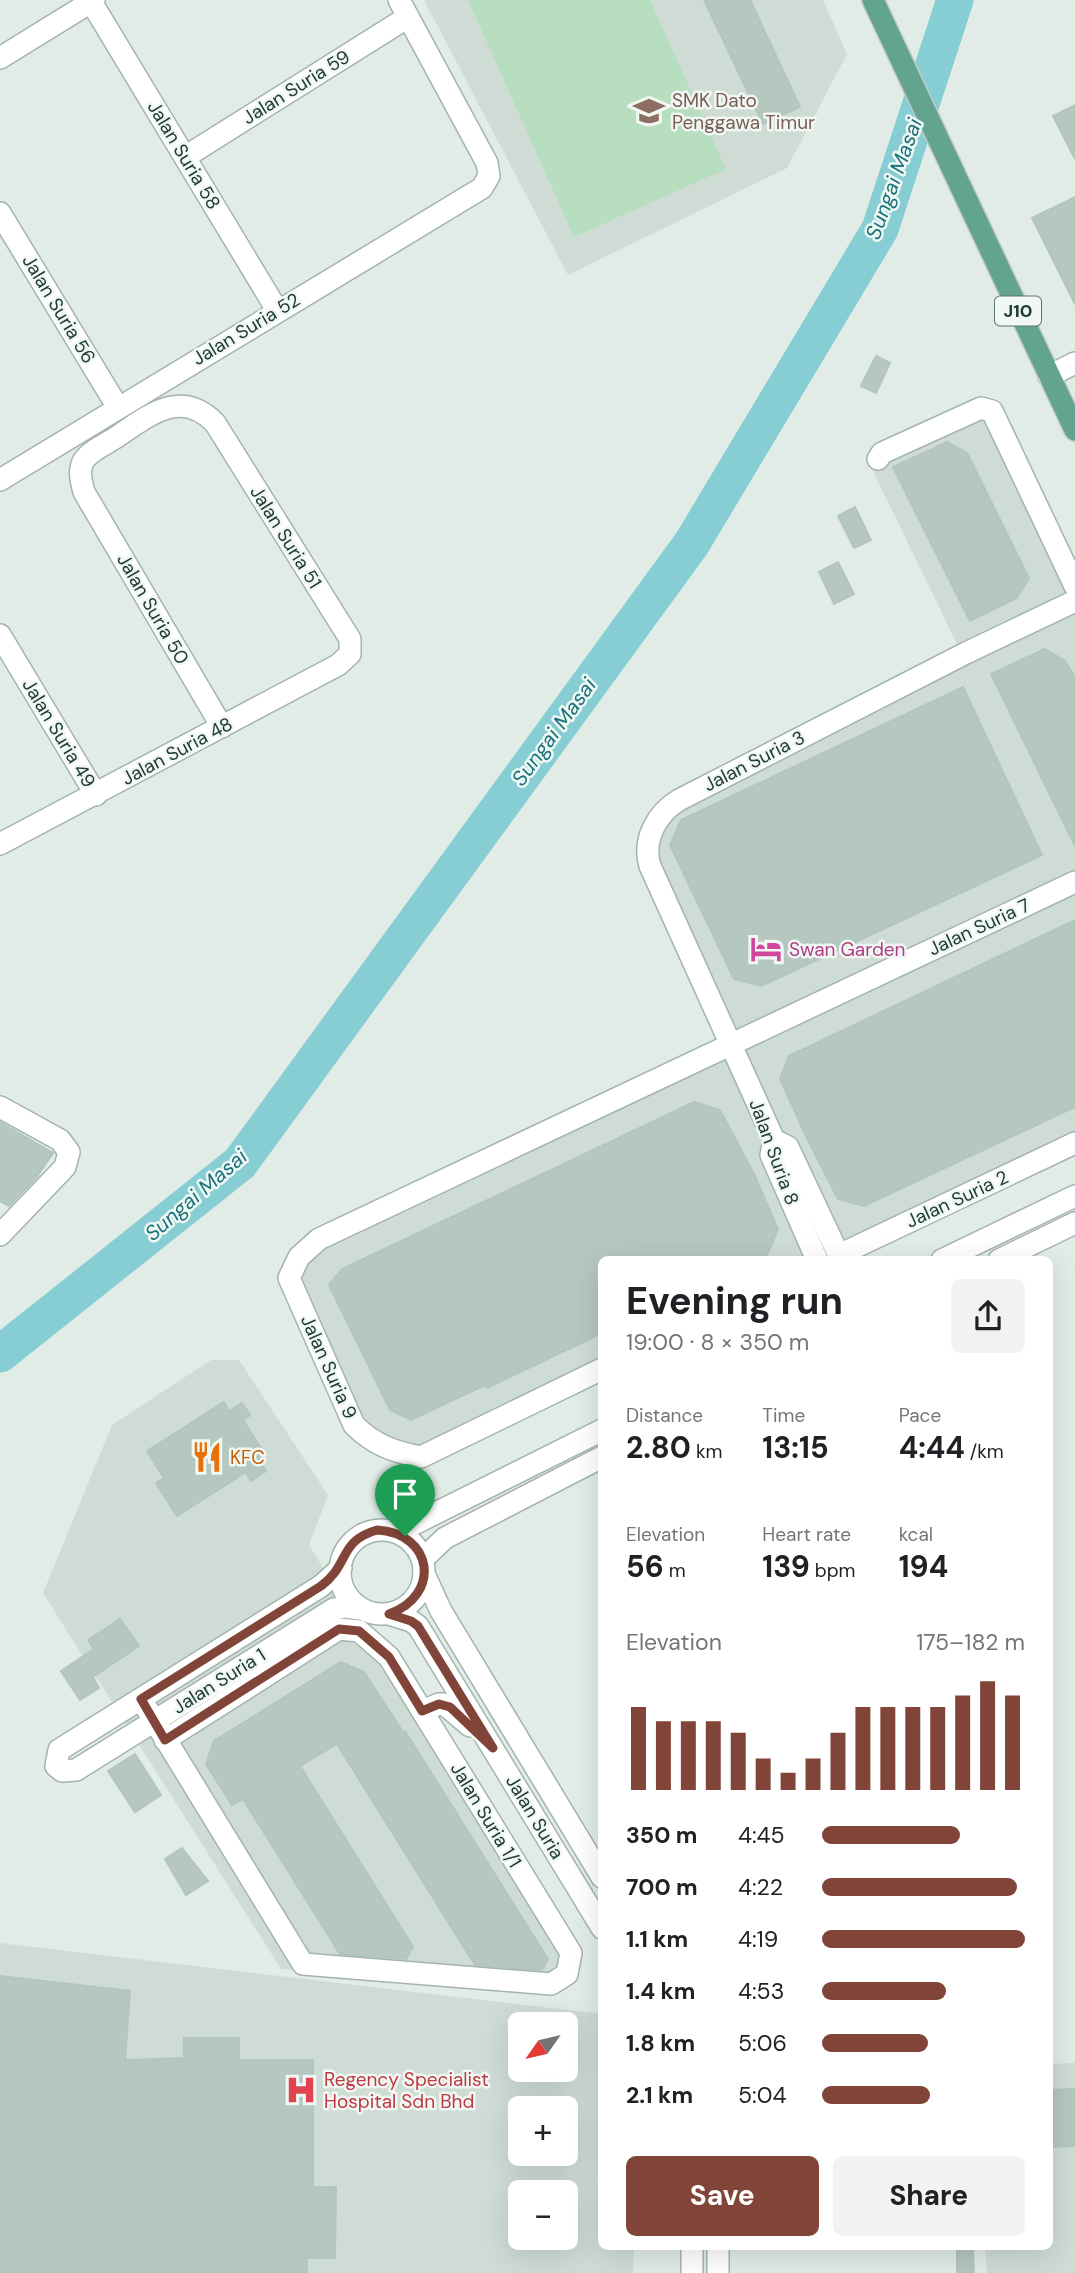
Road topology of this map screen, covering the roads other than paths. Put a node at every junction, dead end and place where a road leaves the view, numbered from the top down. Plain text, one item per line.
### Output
1 (873, 0) edge
2 (92, 1) edge
3 (404, 9) edge
4 (0, 58) edge
5 (185, 156) junction
6 (0, 213) edge
7 (277, 310) junction
8 (1075, 363) edge
9 (1049, 376) junction
10 (145, 389) junction
11 (117, 406) junction
12 (159, 409) junction
13 (1075, 430) edge
14 (878, 459) dead end
15 (0, 480) edge
16 (1075, 586) edge
17 (1075, 601) edge
18 (0, 635) edge
19 (350, 653) joint
20 (222, 727) junction
21 (96, 795) junction
22 (0, 844) edge
23 (1075, 882) edge
24 (731, 1044) junction
25 (0, 1107) edge
26 (774, 1140) junction
27 (1075, 1143) edge
28 (1075, 1196) edge
29 (1075, 1223) edge
30 (1, 1232) edge
31 (815, 1256) edge
32 (840, 1256) edge
33 (842, 1256) edge
34 (950, 1256) edge
35 (1007, 1256) edge
36 (289, 1278) joint
37 (598, 1371) edge
38 (598, 1432) edge
39 (598, 1459) edge
40 (392, 1531) junction
41 (424, 1566) junction
42 (341, 1568) junction
43 (361, 1609) junction
44 (389, 1614) junction
45 (141, 1699) junction
46 (422, 1711) junction
47 (160, 1731) junction
48 (493, 1748) junction
49 (598, 1870) edge
50 (598, 1921) edge
51 (692, 2250) edge
52 (718, 2250) edge
53 (692, 2273) edge
54 (718, 2273) edge

1 - 9 main road, J10
2 - 4 street
2 - 5 street, Jalan Suria 58
3 - 5 street, Jalan Suria 59
3 - 7 street, Jalan Suria 52
5 - 7 street, Jalan Suria 58
6 - 11 street, Jalan Suria 56
7 - 10 street, Jalan Suria 52
8 - 9 street
9 - 13 main road, J10
10 - 11 street, Jalan Suria 52
10 - 12 street
11 - 15 street, Jalan Suria 52
12 - 19 street, Jalan Suria 51
12 - 20 street, Jalan Suria 50
14 - 16 street
17 - 24 street, Jalan Suria 3
18 - 21 street, Jalan Suria 49
19 - 20 street, Jalan Suria 48
20 - 21 street, Jalan Suria 48
21 - 22 street, Jalan Suria 48
23 - 24 street, Jalan Suria 7
24 - 26 street, Jalan Suria 8
24 - 36 street, Jalan Suria 7
25 - 30 street
26 - 31 street, Jalan Suria 8
26 - 32 street
27 - 33 street, Jalan Suria 2
28 - 34 street
29 - 35 street
36 - 37 street, Jalan Suria 9
38 - 40 street
39 - 41 street
40 - 41 street
40 - 42 street
41 - 44 street
41 - 49 street, Jalan Suria
42 - 43 street
42 - 45 street, Jalan Suria 1
43 - 44 street
43 - 47 street, Jalan Suria 1
44 - 48 street, Jalan Suria
45 - 47 street
45 - 47 street, Jalan Suria 1
46 - 47 street, Jalan Suria 1/1
46 - 47 street, Jalan Suria 1/1
46 - 48 street
48 - 50 street, Jalan Suria
51 - 53 street
52 - 54 street

